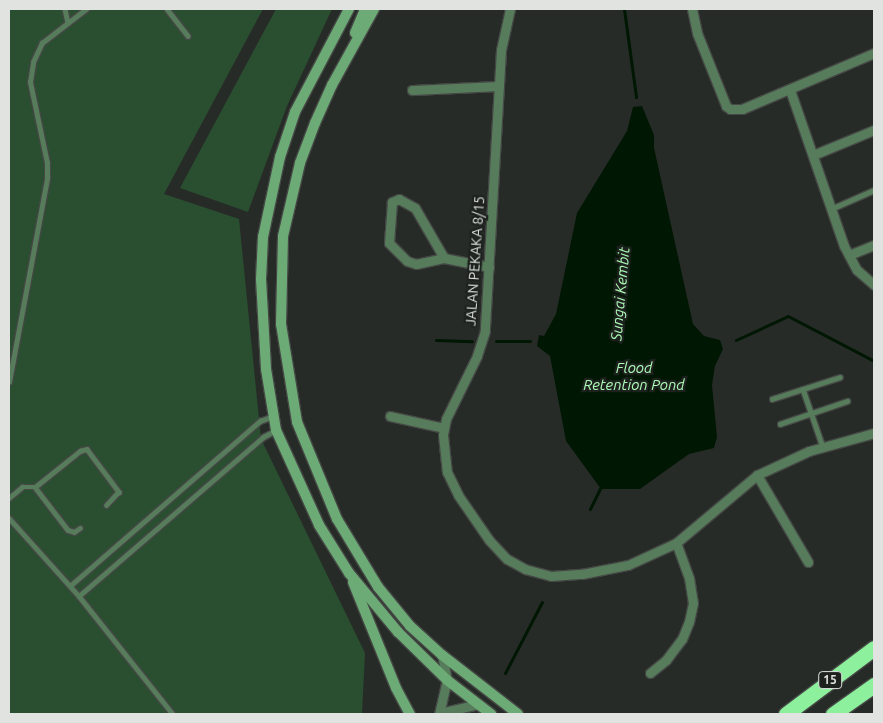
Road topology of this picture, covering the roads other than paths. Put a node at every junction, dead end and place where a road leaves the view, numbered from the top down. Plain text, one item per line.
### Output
1 (64, 9) edge
2 (86, 9) edge
3 (167, 9) edge
4 (349, 9) edge
5 (365, 9) edge
6 (374, 9) edge
7 (510, 9) edge
8 (692, 9) edge
9 (68, 22) junction
10 (188, 36) dead end
11 (354, 43) junction
12 (874, 53) edge
13 (499, 86) junction
14 (412, 90) dead end
15 (790, 90) junction
16 (874, 130) edge
17 (813, 155) junction
18 (874, 190) edge
19 (831, 209) junction
20 (874, 245) edge
21 (849, 255) junction
22 (444, 258) junction
23 (489, 267) junction
24 (874, 285) edge
25 (840, 376) dead end
26 (9, 381) edge
27 (803, 389) junction
28 (772, 399) dead end
29 (847, 401) dead end
30 (811, 413) junction
31 (274, 416) junction
32 (390, 416) dead end
33 (780, 424) dead end
34 (444, 428) junction
35 (276, 430) junction
36 (874, 433) edge
37 (823, 448) junction
38 (757, 475) junction
39 (35, 487) junction
40 (9, 498) edge
41 (107, 505) dead end
42 (9, 518) edge
43 (80, 528) dead end
44 (676, 543) junction
45 (808, 562) dead end
46 (349, 573) junction
47 (70, 586) junction
48 (80, 596) junction
49 (874, 648) edge
50 (442, 655) junction
51 (650, 673) dead end
52 (447, 680) junction
53 (874, 684) edge
54 (478, 704) junction
55 (173, 714) edge
56 (410, 714) edge
57 (439, 714) edge
58 (491, 714) edge
59 (518, 714) edge
60 (786, 714) edge
61 (833, 714) edge

1 - 9 lane
2 - 9 lane
3 - 10 lane
4 - 31 main road
5 - 11 main road
6 - 11 main road
7 - 13 street, JALAN PEKAKA 8/15
8 - 15 street
9 - 26 lane
11 - 50 main road
12 - 15 street
13 - 14 street
13 - 23 street, JALAN PEKAKA 8/15
15 - 17 street
16 - 17 street
17 - 19 street
18 - 19 lane
19 - 21 street
20 - 21 street
21 - 24 street
22 - 22 street
22 - 23 street
23 - 34 street, JALAN PEKAKA 8/15
25 - 27 lane
27 - 28 lane
27 - 30 lane
29 - 30 lane
30 - 33 lane
30 - 37 lane
31 - 35 main road
31 - 47 lane
32 - 34 street
34 - 44 street, JALAN PEKAKA 8/15
35 - 46 main road
35 - 48 lane
36 - 37 street, JALAN PEKAKA 8/15
37 - 38 street, JALAN PEKAKA 8/15
38 - 44 street, JALAN PEKAKA 8/15
38 - 45 street
39 - 40 lane
39 - 41 lane
39 - 43 lane
42 - 47 lane
44 - 51 street
46 - 52 main road
46 - 56 main road
47 - 48 lane
48 - 55 lane
49 - 60 highway, 15
50 - 52 street
50 - 59 main road
52 - 54 main road
52 - 57 street
53 - 61 highway, 15
54 - 57 street
54 - 58 main road

